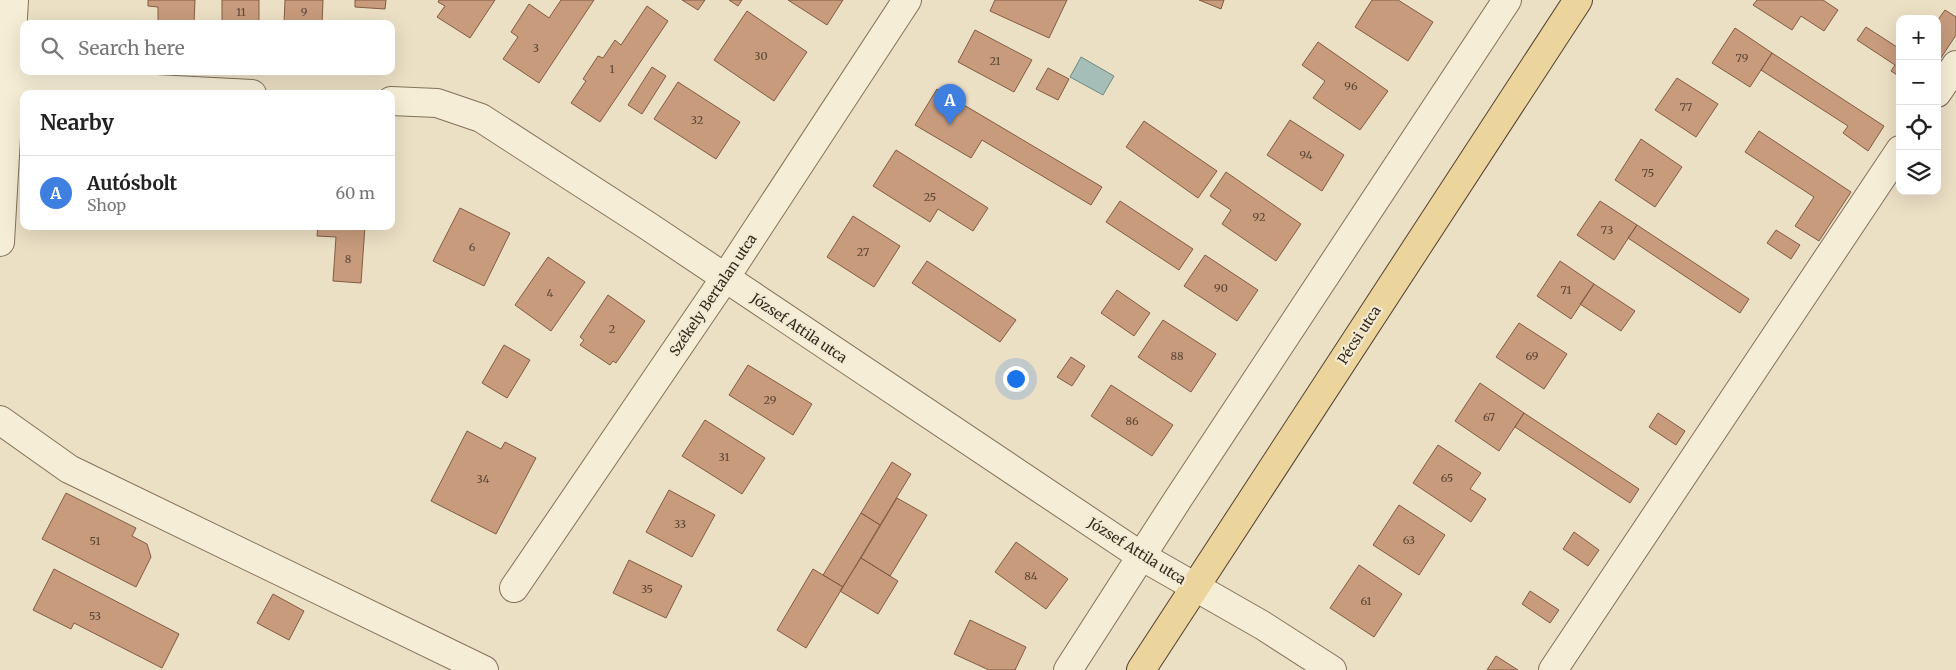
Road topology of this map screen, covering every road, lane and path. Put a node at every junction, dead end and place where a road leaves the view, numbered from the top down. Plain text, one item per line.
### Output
1 (14, 0) edge
2 (907, 0) edge
3 (1506, 0) edge
4 (1578, 0) edge
5 (1956, 65) edge
6 (5, 81) edge
7 (1941, 87) edge
8 (176, 90) edge
9 (395, 101) edge
10 (1896, 156) edge
11 (0, 242) edge
12 (725, 278) junction
13 (0, 420) edge
14 (1141, 556) junction
15 (1195, 587) junction
16 (514, 588) dead end
17 (484, 670) edge
18 (1068, 670) edge
19 (1141, 670) edge
20 (1332, 670) edge
21 (1553, 670) edge

1 - 6 street
2 - 12 street, Székely Bertalan utca
3 - 14 street
4 - 15 main road, Pécsi utca
5 - 7 street
6 - 8 street
6 - 11 street
9 - 12 street, József Attila utca
10 - 21 street
12 - 14 street, József Attila utca
12 - 16 street, Székely Bertalan utca
13 - 17 street
14 - 15 street, József Attila utca
14 - 18 street
15 - 19 main road, Pécsi utca
15 - 20 street, József Attila utca

